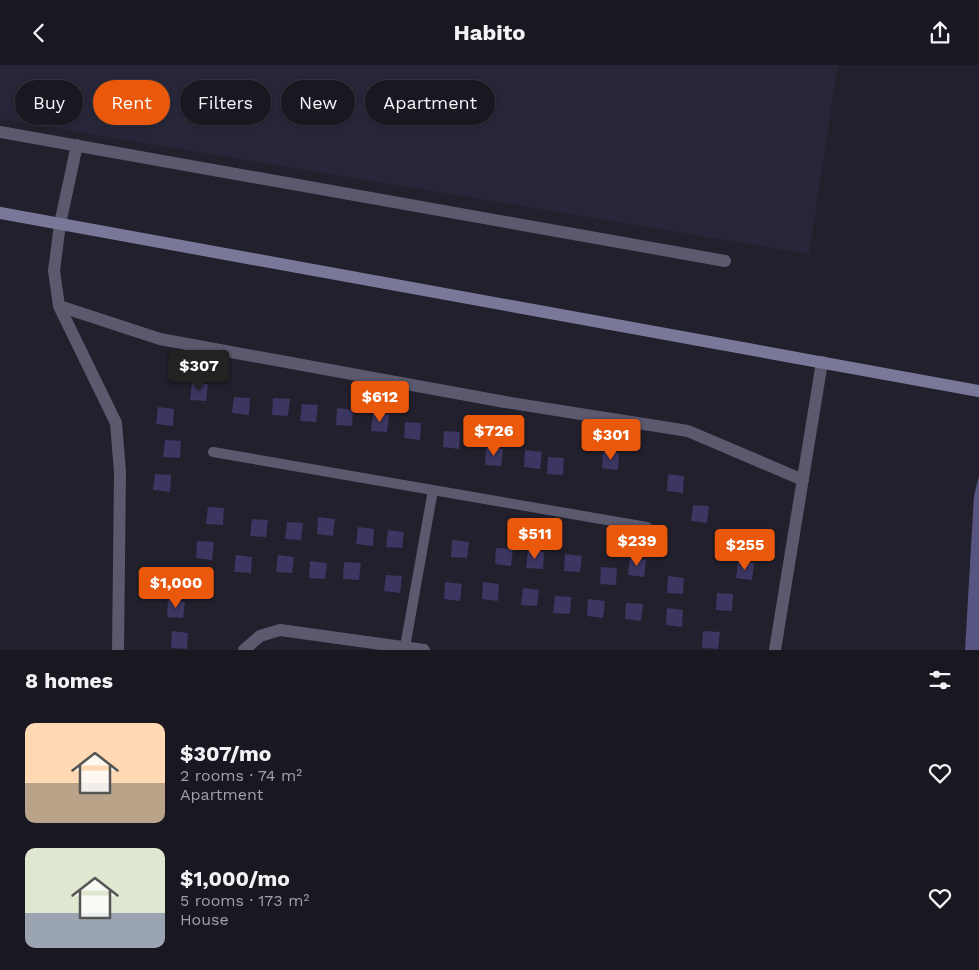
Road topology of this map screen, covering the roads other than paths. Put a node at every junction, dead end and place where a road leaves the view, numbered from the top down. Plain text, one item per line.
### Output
1 (0, 131) edge
2 (77, 145) junction
3 (0, 213) edge
4 (60, 224) junction
5 (725, 261) dead end
6 (59, 307) junction
7 (822, 362) junction
8 (979, 391) edge
9 (212, 452) dead end
10 (803, 480) junction
11 (433, 490) junction
12 (647, 527) dead end
13 (405, 647) junction
14 (118, 650) edge
15 (244, 650) edge
16 (424, 650) edge
17 (775, 650) edge

1 - 2 street
2 - 4 street
2 - 5 street
3 - 4 main road
4 - 6 street
4 - 7 main road
6 - 10 street
6 - 14 street
7 - 8 main road
7 - 10 street
9 - 11 lane
10 - 17 street
11 - 12 lane
11 - 13 lane
13 - 15 street
13 - 16 street

